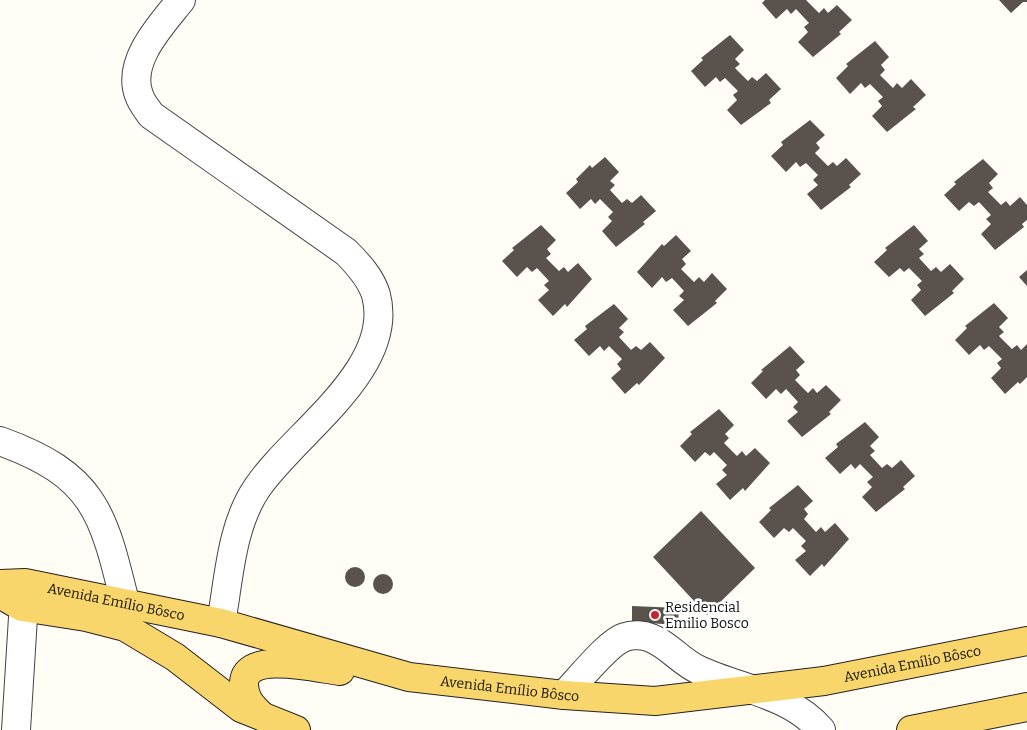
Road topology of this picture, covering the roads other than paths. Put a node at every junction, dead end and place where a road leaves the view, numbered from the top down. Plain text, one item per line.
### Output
1 (181, 0) edge
2 (0, 441) edge
3 (12, 592) edge
4 (125, 602) junction
5 (221, 623) junction
6 (1027, 641) edge
7 (409, 677) junction
8 (751, 690) junction
9 (564, 695) junction
10 (1027, 707) edge
11 (265, 719) junction
12 (970, 724) edge
13 (16, 730) edge
14 (296, 730) edge
15 (821, 730) edge
16 (912, 730) edge

1 - 5 street
2 - 4 street
3 - 4 main road, Avenida Emílio Bôsco
3 - 11 main road, Avenida Emílio Bôsco
3 - 13 street
4 - 5 main road, Avenida Emílio Bôsco
5 - 7 main road, Avenida Emílio Bôsco
6 - 8 main road, Avenida Emílio Bôsco
7 - 9 main road, Avenida Emílio Bôsco
7 - 11 main road
8 - 9 main road, Avenida Emílio Bôsco
8 - 9 street
8 - 15 street
10 - 12 main road
11 - 14 main road, Avenida Emílio Bôsco
12 - 16 main road

